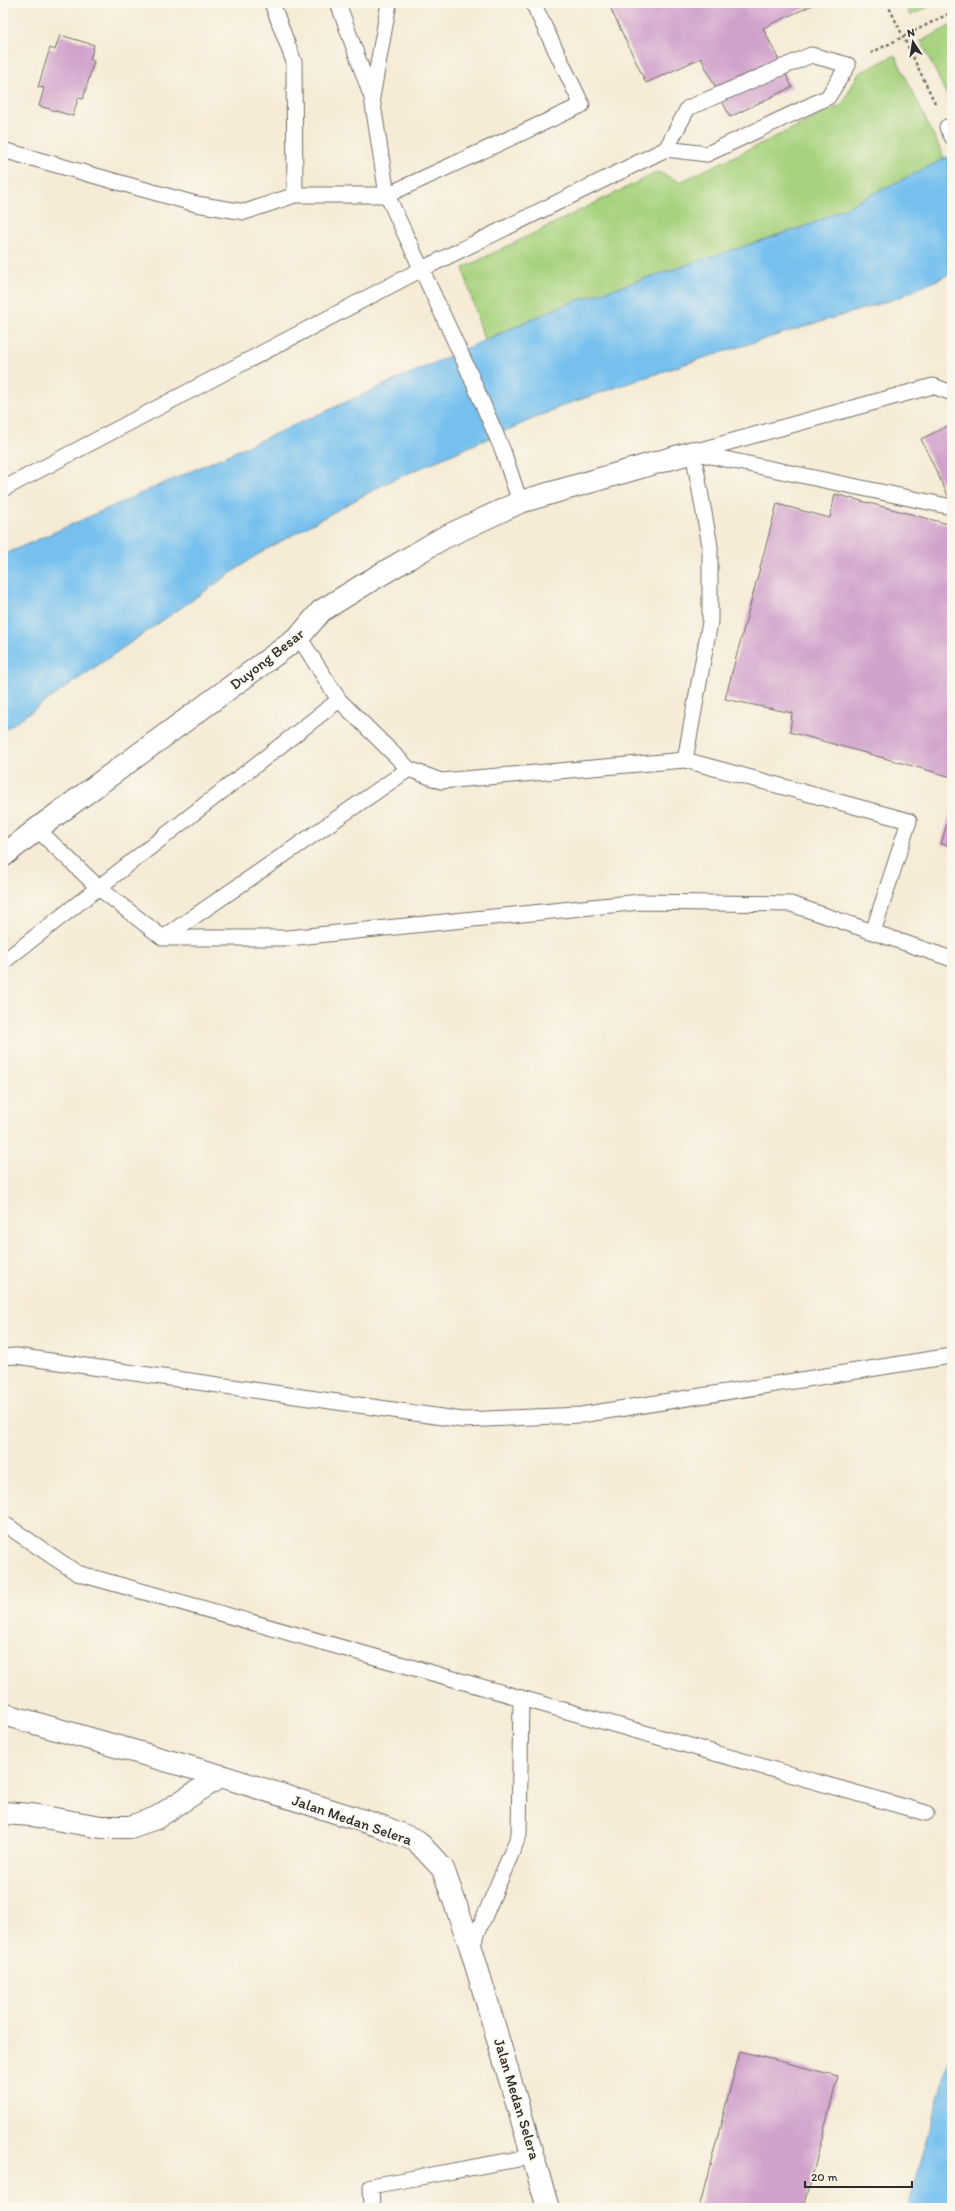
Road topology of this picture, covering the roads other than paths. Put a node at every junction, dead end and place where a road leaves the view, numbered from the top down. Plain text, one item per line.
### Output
1 (272, 3) edge
2 (338, 3) edge
3 (389, 3) edge
4 (533, 3) edge
5 (372, 98) junction
6 (666, 149) junction
7 (3, 150) edge
8 (296, 195) junction
9 (387, 195) junction
10 (420, 270) junction
11 (952, 394) edge
12 (693, 452) junction
13 (3, 489) edge
14 (520, 502) junction
15 (952, 507) edge
16 (299, 637) junction
17 (339, 700) junction
18 (685, 760) junction
19 (409, 770) junction
20 (37, 829) junction
21 (3, 856) edge
22 (99, 888) junction
23 (873, 932) junction
24 (162, 938) junction
25 (952, 959) edge
26 (3, 962) edge
27 (951, 1356) edge
28 (3, 1357) edge
29 (3, 1523) edge
30 (521, 1698) junction
31 (3, 1714) edge
32 (221, 1776) junction
33 (3, 1813) edge
34 (926, 1813) dead end
35 (471, 1948) junction
36 (535, 2156) junction
37 (372, 2208) edge
38 (548, 2208) edge

1 - 8 lane
2 - 5 lane
3 - 5 lane
4 - 9 lane
5 - 9 lane
6 - 6 lane
6 - 10 lane
7 - 8 lane
8 - 9 lane
9 - 10 lane
10 - 13 lane
10 - 14 lane
11 - 12 lane
12 - 14 street, Duyong Besar
12 - 15 lane
12 - 18 lane
14 - 16 street, Duyong Besar
16 - 17 lane
16 - 20 street, Duyong Besar
17 - 19 lane
17 - 22 lane
18 - 19 lane
18 - 23 lane
19 - 24 lane
20 - 21 street, Duyong Besar
20 - 22 lane
22 - 24 lane
22 - 26 lane
23 - 24 lane
23 - 25 lane
27 - 28 lane
29 - 30 lane
30 - 34 lane
30 - 35 lane
31 - 32 street, Jalan Medan Selera
32 - 33 street
32 - 35 street, Jalan Medan Selera
35 - 36 street, Jalan Medan Selera
36 - 37 lane
36 - 38 street, Jalan Medan Selera

